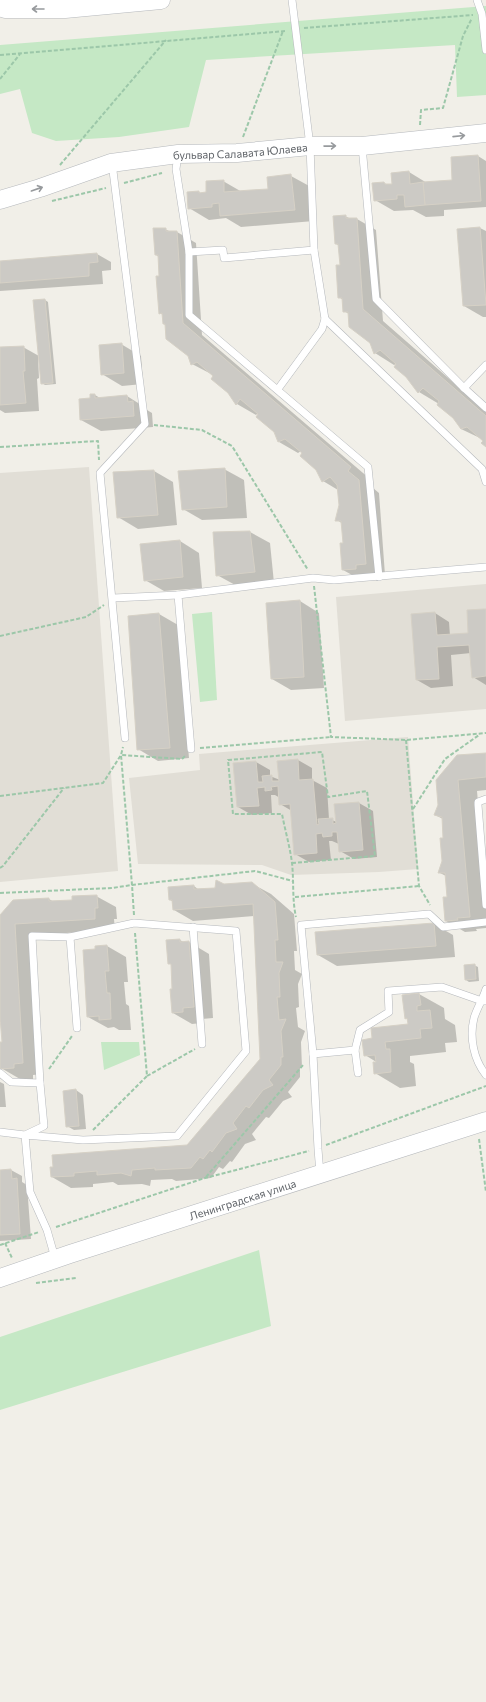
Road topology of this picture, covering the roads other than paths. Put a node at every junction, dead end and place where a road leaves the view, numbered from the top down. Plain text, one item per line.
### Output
1 (161, 0) edge
2 (292, 0) edge
3 (477, 0) edge
4 (65, 4) edge
5 (0, 7) edge
6 (486, 50) edge
7 (486, 133) edge
8 (310, 146) junction
9 (362, 146) junction
10 (177, 162) junction
11 (112, 163) junction
12 (0, 200) edge
13 (314, 250) junction
14 (189, 252) junction
15 (325, 319) junction
16 (486, 365) edge
17 (464, 388) junction
18 (278, 389) junction
19 (486, 408) edge
20 (486, 482) edge
21 (486, 567) edge
22 (379, 577) junction
23 (178, 595) junction
24 (113, 598) junction
25 (125, 738) dead end
26 (192, 749) road end
27 (486, 799) edge
28 (486, 905) edge
29 (486, 922) edge
30 (193, 927) junction
31 (70, 937) junction
32 (486, 989) edge
33 (484, 1001) edge
34 (77, 1028) road end
35 (202, 1044) road end
36 (355, 1050) junction
37 (313, 1054) junction
38 (0, 1073) edge
39 (358, 1073) dead end
40 (486, 1075) edge
41 (40, 1083) junction
42 (482, 1123) edge
43 (0, 1132) edge
44 (25, 1135) junction
45 (320, 1174) junction
46 (55, 1259) junction
47 (0, 1278) edge

1 - 4 street
2 - 8 lane
3 - 6 lane
4 -> 5 street
9 -> 7 street, бульвар Салавата Юлаева
8 -> 9 street, бульвар Салавата Юлаева
8 - 10 street, бульвар Салавата Юлаева
8 - 13 lane
9 - 17 lane
10 - 11 street, бульвар Салавата Юлаева
10 - 14 lane
12 -> 11 street, бульвар Салавата Юлаева
11 - 24 lane
13 - 14 lane
13 - 15 lane
14 - 18 lane
15 - 18 lane
15 - 20 lane
16 - 17 lane
17 - 19 lane
18 - 22 lane
21 - 22 lane
22 - 23 lane
23 - 24 lane
23 - 26 lane
24 - 25 lane
27 - 28 lane
29 - 37 lane
30 - 31 lane
30 - 35 lane
30 - 44 lane
31 - 34 lane
31 - 41 lane
32 - 33 lane
33 - 36 lane
33 - 40 lane
36 - 37 lane
36 - 39 lane
37 - 45 lane
38 - 41 lane
41 - 44 lane
42 - 45 street, Ленинградская улица
43 - 44 lane
44 - 46 lane
45 - 46 street, Ленинградская улица
46 - 47 street, Ленинградская улица

